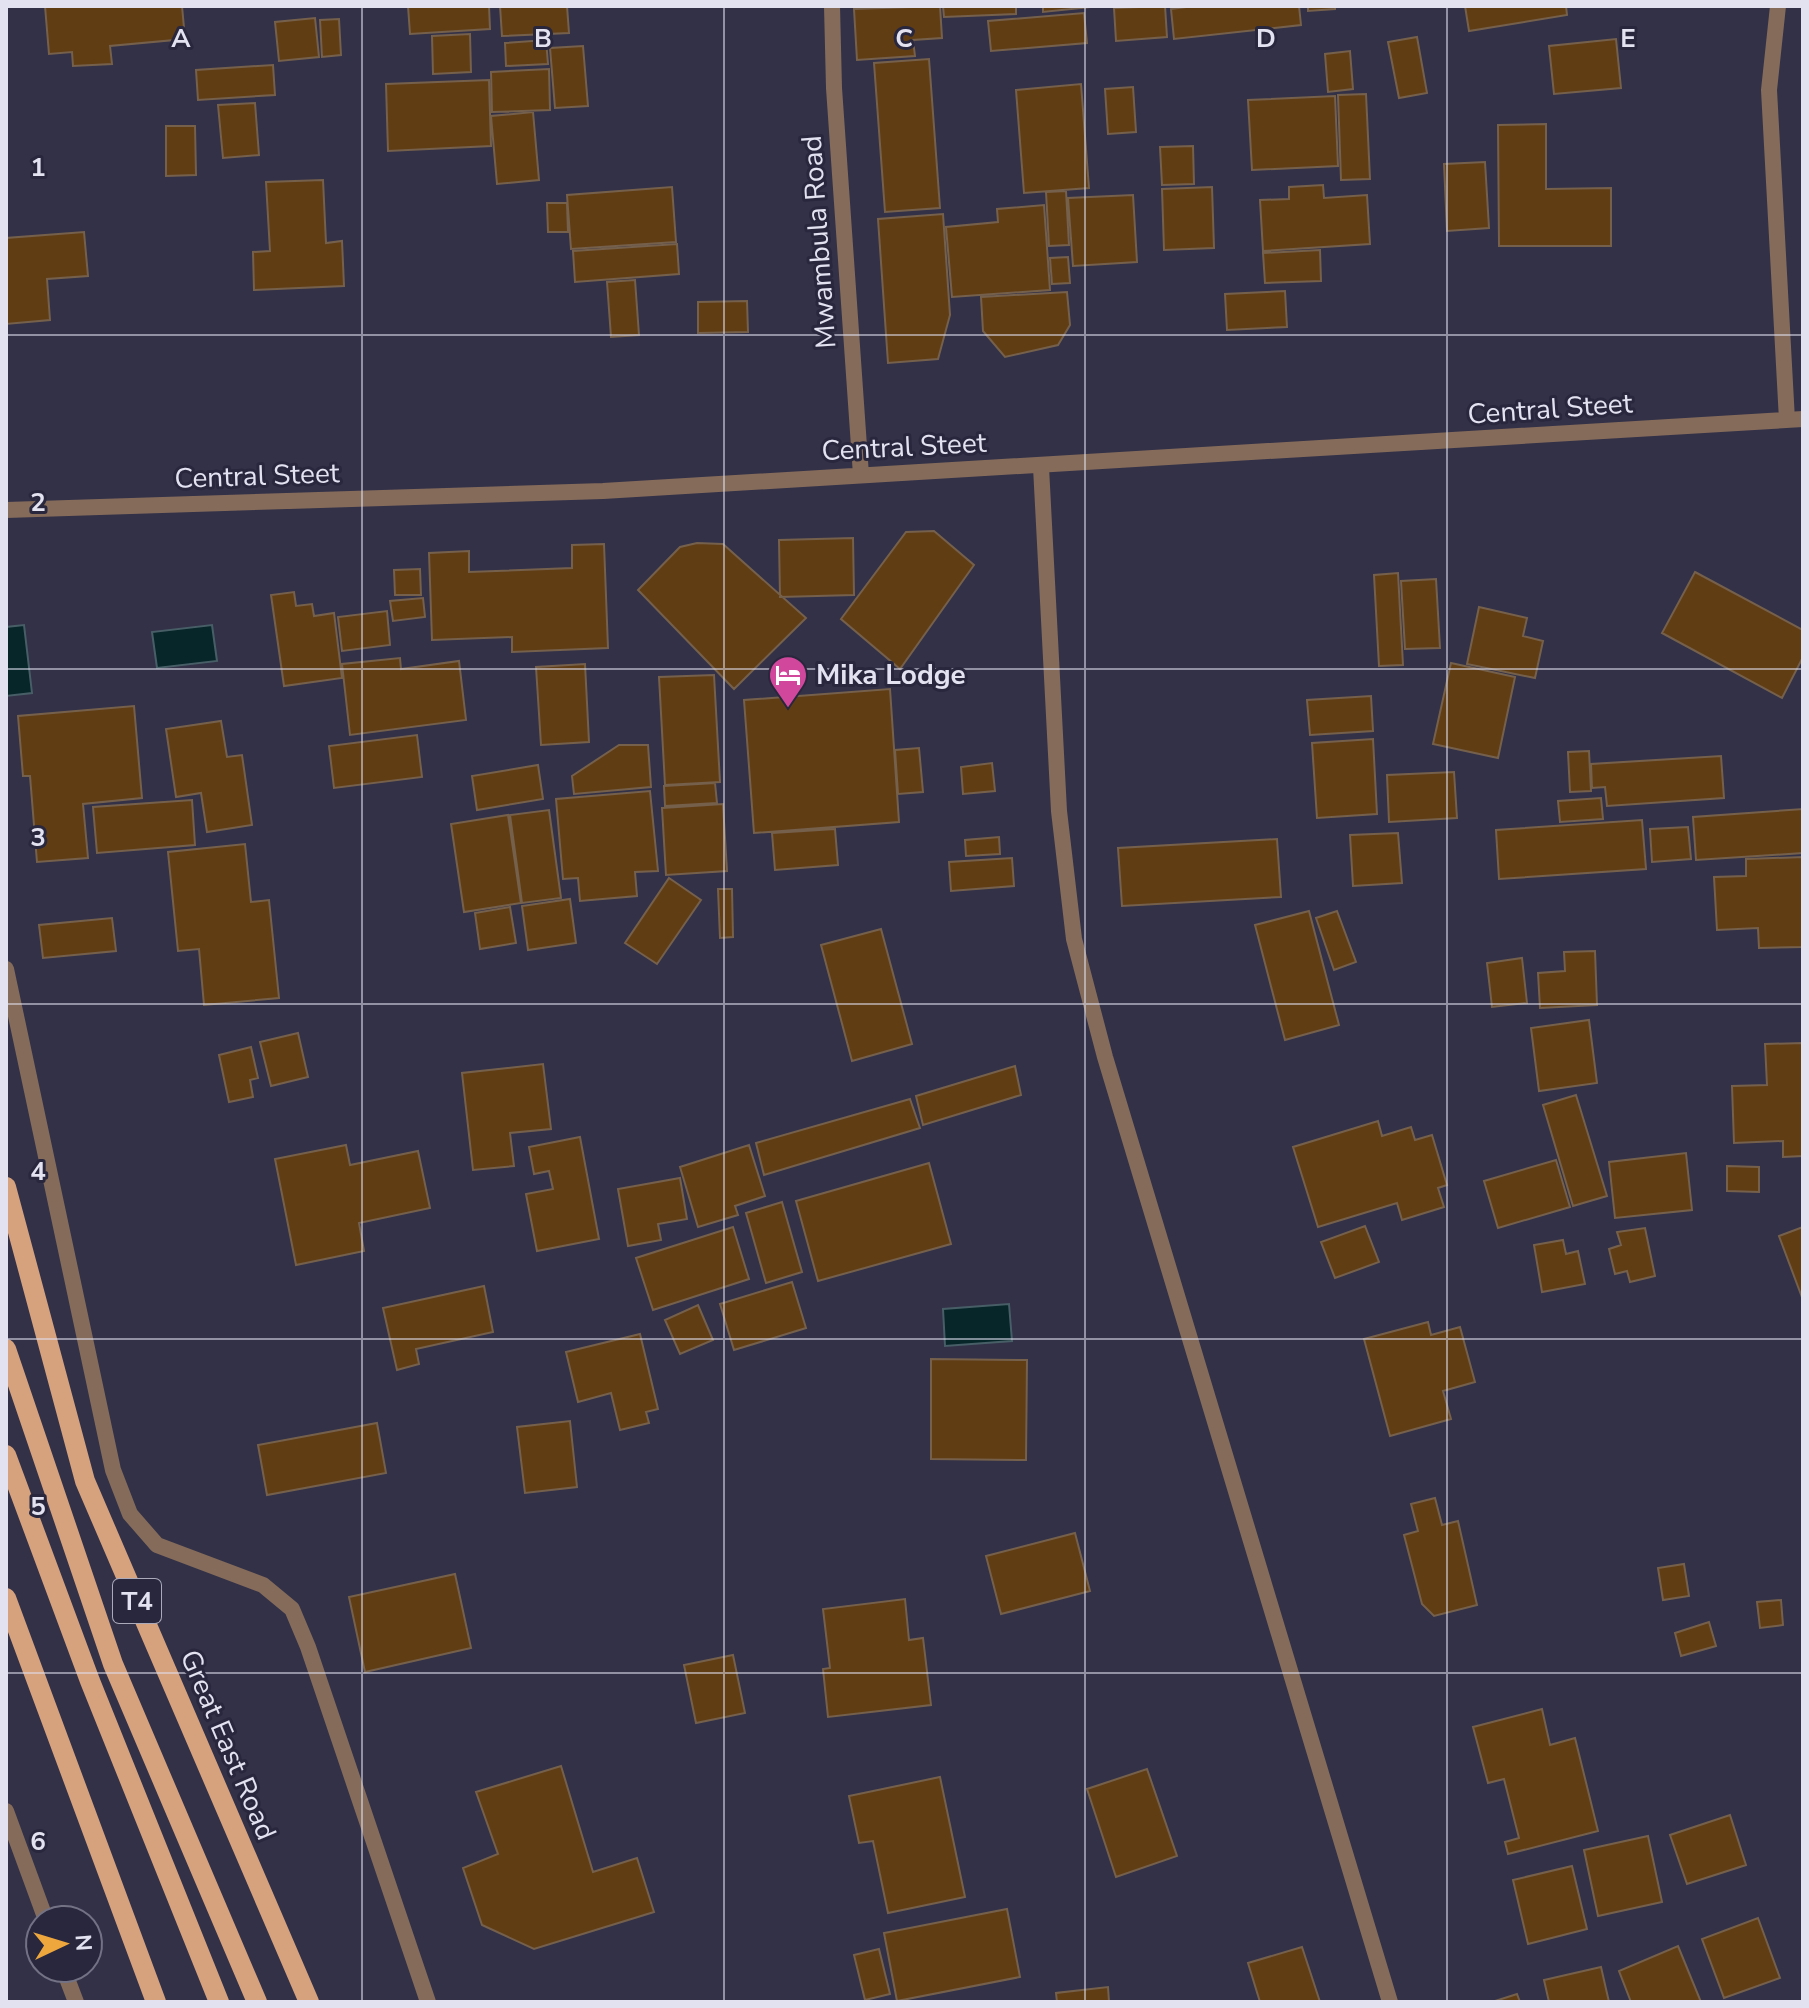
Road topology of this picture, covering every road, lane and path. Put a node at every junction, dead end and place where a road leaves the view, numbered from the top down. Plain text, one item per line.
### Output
1 (832, 6) edge
2 (1778, 6) edge
3 (1795, 420) edge
4 (1041, 467) junction
5 (861, 475) junction
6 (6, 510) edge
7 (6, 969) edge
8 (6, 1187) edge
9 (6, 1349) edge
10 (6, 1455) edge
11 (6, 1598) edge
12 (6, 1811) edge
13 (40, 1904) edge
14 (156, 2002) edge
15 (219, 2002) edge
16 (257, 2002) edge
17 (309, 2002) edge
18 (428, 2002) edge
19 (1390, 2002) edge

1 - 5 street, Mwambula Road
2 - 3 street
3 - 4 street, Central Steet
4 - 5 street, Central Steet
4 - 19 street
5 - 6 street, Central Steet
7 - 18 street
8 - 17 main road, Great East Road / T4
9 - 16 main road, T4
10 - 15 main road, T4
11 - 14 main road
12 - 13 street

